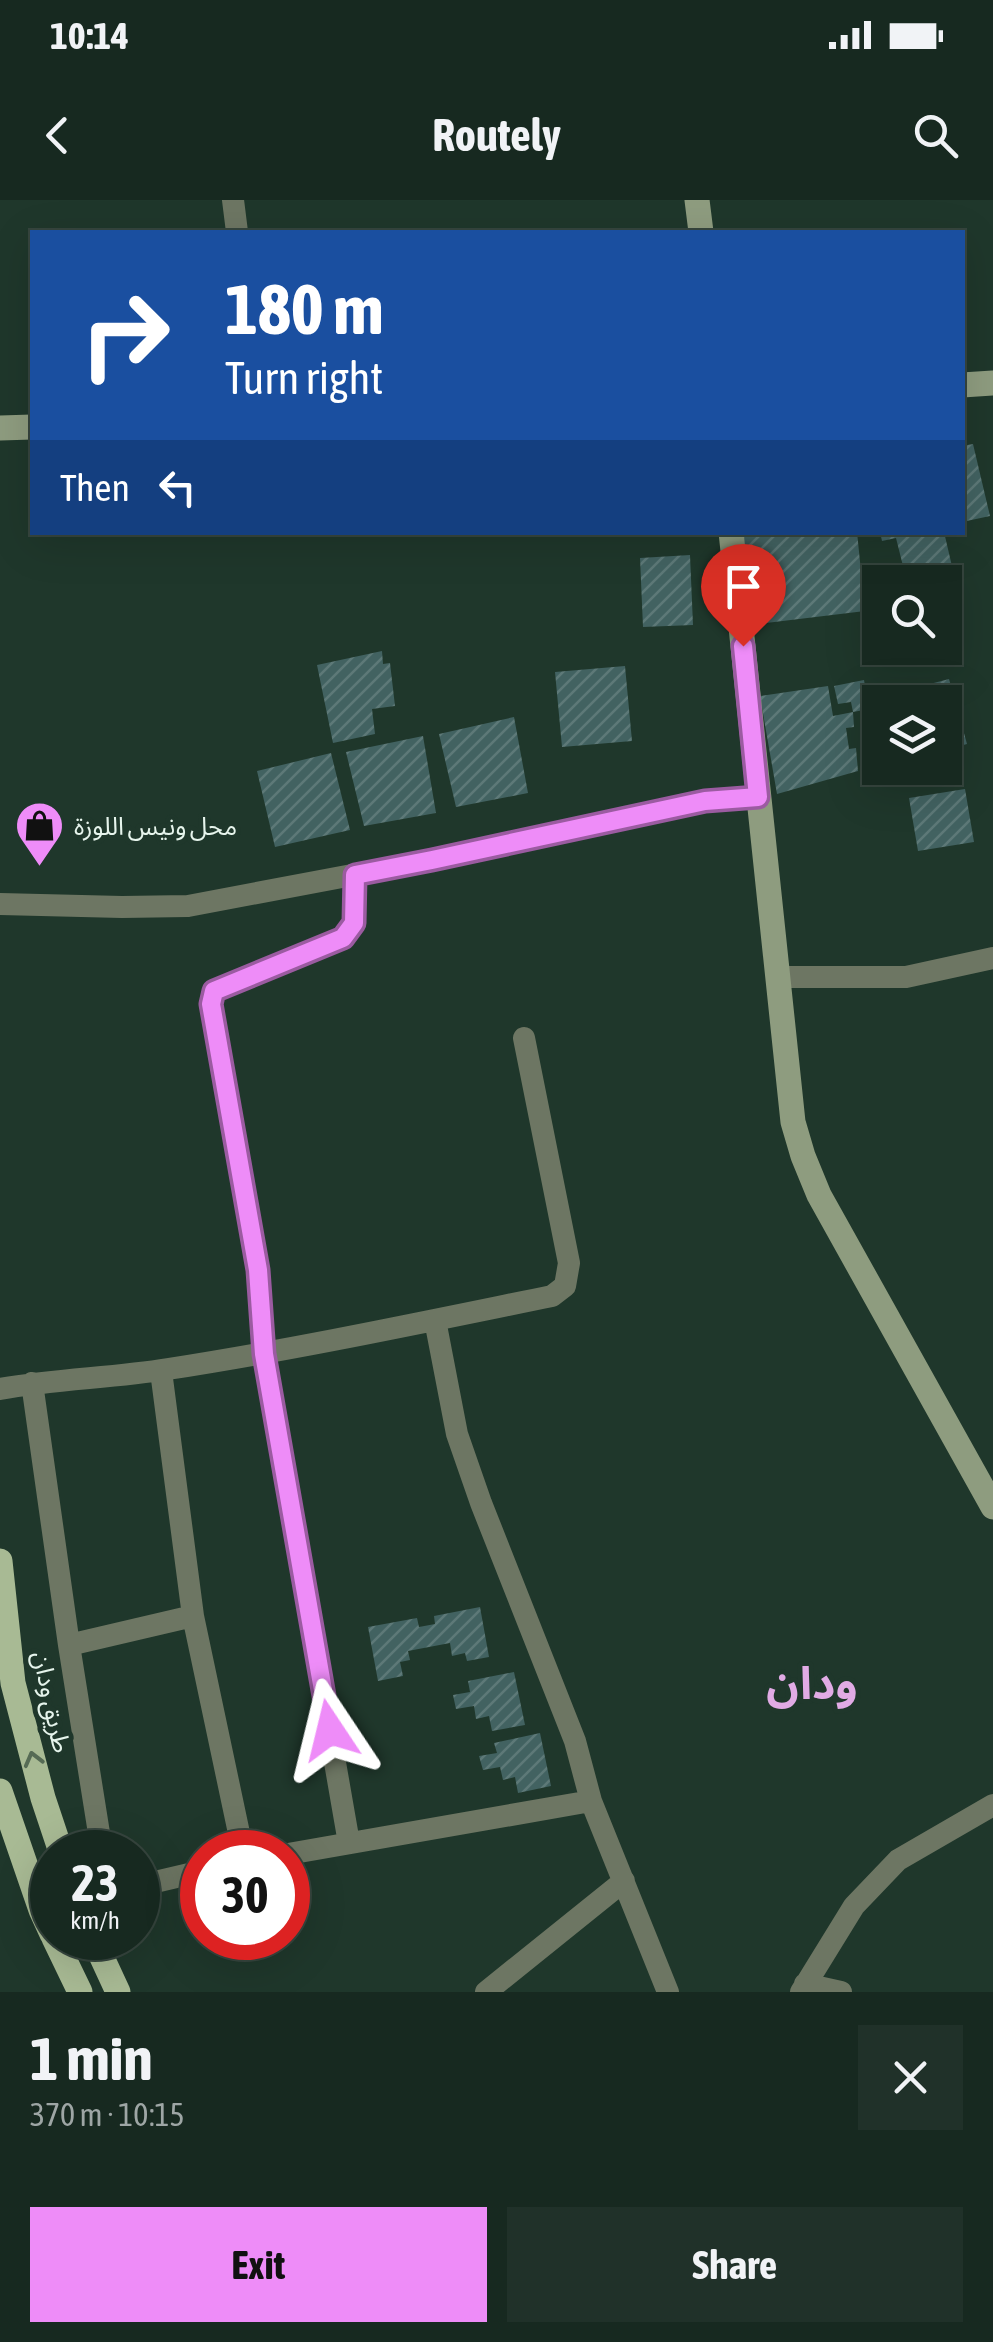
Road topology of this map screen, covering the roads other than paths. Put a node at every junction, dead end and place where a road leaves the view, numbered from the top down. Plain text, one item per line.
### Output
1 (233, 200) edge
2 (698, 200) edge
3 (238, 230) edge
4 (701, 230) edge
5 (993, 383) edge
6 (965, 385) edge
7 (30, 427) edge
8 (0, 428) edge
9 (731, 535) edge
10 (758, 797) junction
11 (355, 875) junction
12 (0, 904) edge
13 (993, 958) edge
14 (777, 977) junction
15 (524, 1038) dead end
16 (435, 1320) junction
17 (264, 1354) junction
18 (161, 1370) junction
19 (32, 1383) junction
20 (0, 1389) edge
21 (993, 1507) edge
22 (0, 1561) edge
23 (194, 1616) junction
24 (68, 1644) junction
25 (0, 1790) edge
26 (591, 1801) junction
27 (993, 1805) edge
28 (54, 1830) edge
29 (98, 1830) edge
30 (238, 1830) edge
31 (350, 1843) junction
32 (310, 1850) edge
33 (30, 1878) edge
34 (624, 1881) junction
35 (65, 1960) edge
36 (104, 1960) edge
37 (803, 1988) edge
38 (80, 1992) edge
39 (118, 1992) edge
40 (486, 1992) edge
41 (668, 1992) edge
42 (841, 1992) edge

1 - 3 street
2 - 4 street
5 - 6 street
7 - 8 street
9 - 10 street
10 - 11 street
10 - 14 street
11 - 12 street
11 - 17 street
13 - 14 street
14 - 21 street
15 - 16 street
16 - 17 street
16 - 26 street
17 - 18 street
17 - 31 street
18 - 19 street
18 - 23 street
19 - 20 street
19 - 24 street
28 -> 22 main road, طريق ودان
23 - 24 street
23 - 30 street
24 - 29 street
25 - 33 main road
26 - 31 street
26 - 34 street
27 - 37 street
31 - 32 street
34 - 40 street
34 - 41 street
35 - 38 main road
36 - 39 main road
37 - 42 street

